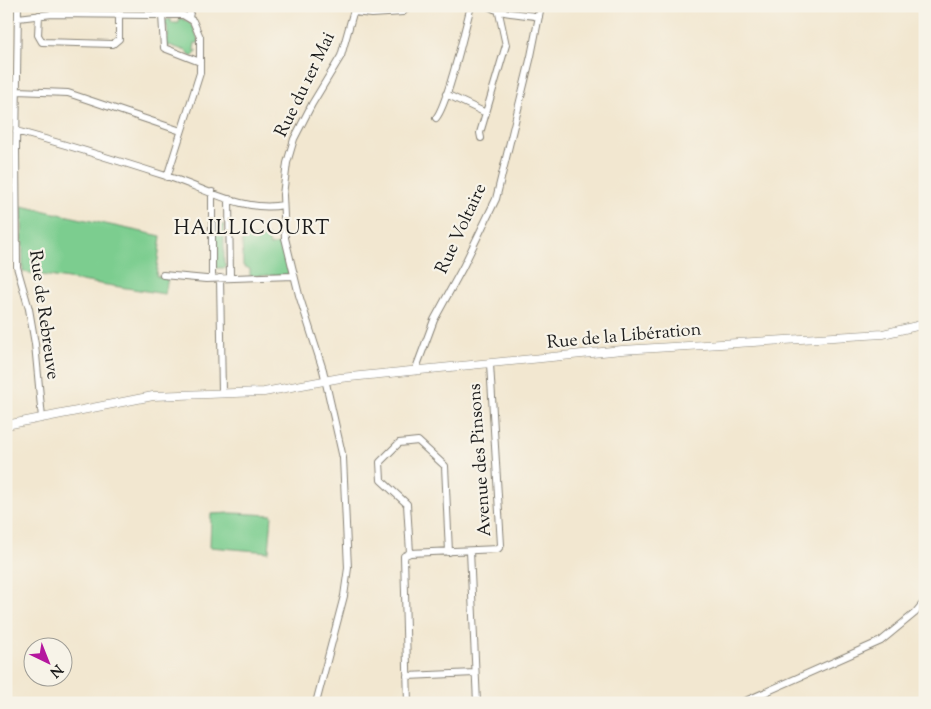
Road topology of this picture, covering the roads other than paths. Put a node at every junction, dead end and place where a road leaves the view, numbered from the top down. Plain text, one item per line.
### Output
1 (18, 6) edge
2 (152, 6) edge
3 (191, 6) edge
4 (408, 6) edge
5 (471, 6) edge
6 (488, 6) edge
7 (541, 6) edge
8 (355, 9) edge
9 (499, 13) junction
10 (119, 14) junction
11 (39, 15) junction
12 (152, 15) junction
13 (162, 15) junction
14 (539, 17) junction
15 (18, 18) junction
16 (189, 18) junction
17 (200, 62) junction
18 (17, 91) junction
19 (446, 94) junction
20 (486, 113) junction
21 (436, 118) dead end
22 (181, 130) junction
23 (16, 131) junction
24 (481, 138) dead end
25 (167, 177) junction
26 (212, 192) junction
27 (229, 200) junction
28 (283, 205) junction
29 (163, 275) dead end
30 (294, 276) junction
31 (230, 277) junction
32 (212, 278) junction
33 (220, 278) junction
34 (925, 324) edge
35 (490, 364) junction
36 (416, 371) junction
37 (326, 381) junction
38 (222, 393) junction
39 (42, 418) junction
40 (6, 425) edge
41 (470, 551) junction
42 (449, 552) junction
43 (407, 554) junction
44 (925, 601) edge
45 (475, 673) junction
46 (407, 676) junction
47 (316, 703) edge
48 (408, 703) edge
49 (477, 703) edge
50 (741, 703) edge

1 - 15 street, Rue de Rebreuve
2 - 12 street
3 - 16 street
4 - 8 street
5 - 19 street
6 - 9 street
7 - 14 street, Rue Voltaire
8 - 28 street, Rue du 1er Mai
9 - 14 street
9 - 20 street
10 - 11 street
10 - 11 street
10 - 12 street
11 - 15 street
12 - 13 street
13 - 16 street
13 - 17 street
14 - 36 street, Rue Voltaire
15 - 18 street, Rue de Rebreuve
16 - 17 street
17 - 22 street
18 - 22 street
18 - 23 street, Rue de Rebreuve
19 - 20 street
19 - 21 street
20 - 24 street
22 - 25 street
23 - 25 street
23 - 39 street, Rue de Rebreuve
25 - 26 street
26 - 27 street
26 - 32 street
27 - 28 street
27 - 31 street
28 - 30 street, Rue du 1er Mai
29 - 32 street
30 - 31 street
30 - 37 street, Rue du 1er Mai
31 - 33 street
32 - 33 street
33 - 38 street
34 - 35 main road, Rue de la Libération
35 - 36 main road, Rue de la Libération
35 - 41 street, Avenue des Pinsons
36 - 37 main road, Rue de la Libération
37 - 38 main road, Rue de la Libération
37 - 47 street, Rue du 1er Mai
38 - 39 main road, Rue de la Libération
39 - 40 main road, Rue de la Libération
41 - 42 street, Avenue des Pinsons
41 - 45 street
42 - 43 street, Avenue des Pinsons
42 - 43 street
43 - 46 street
44 - 50 street
45 - 46 street
45 - 49 street
46 - 48 street

